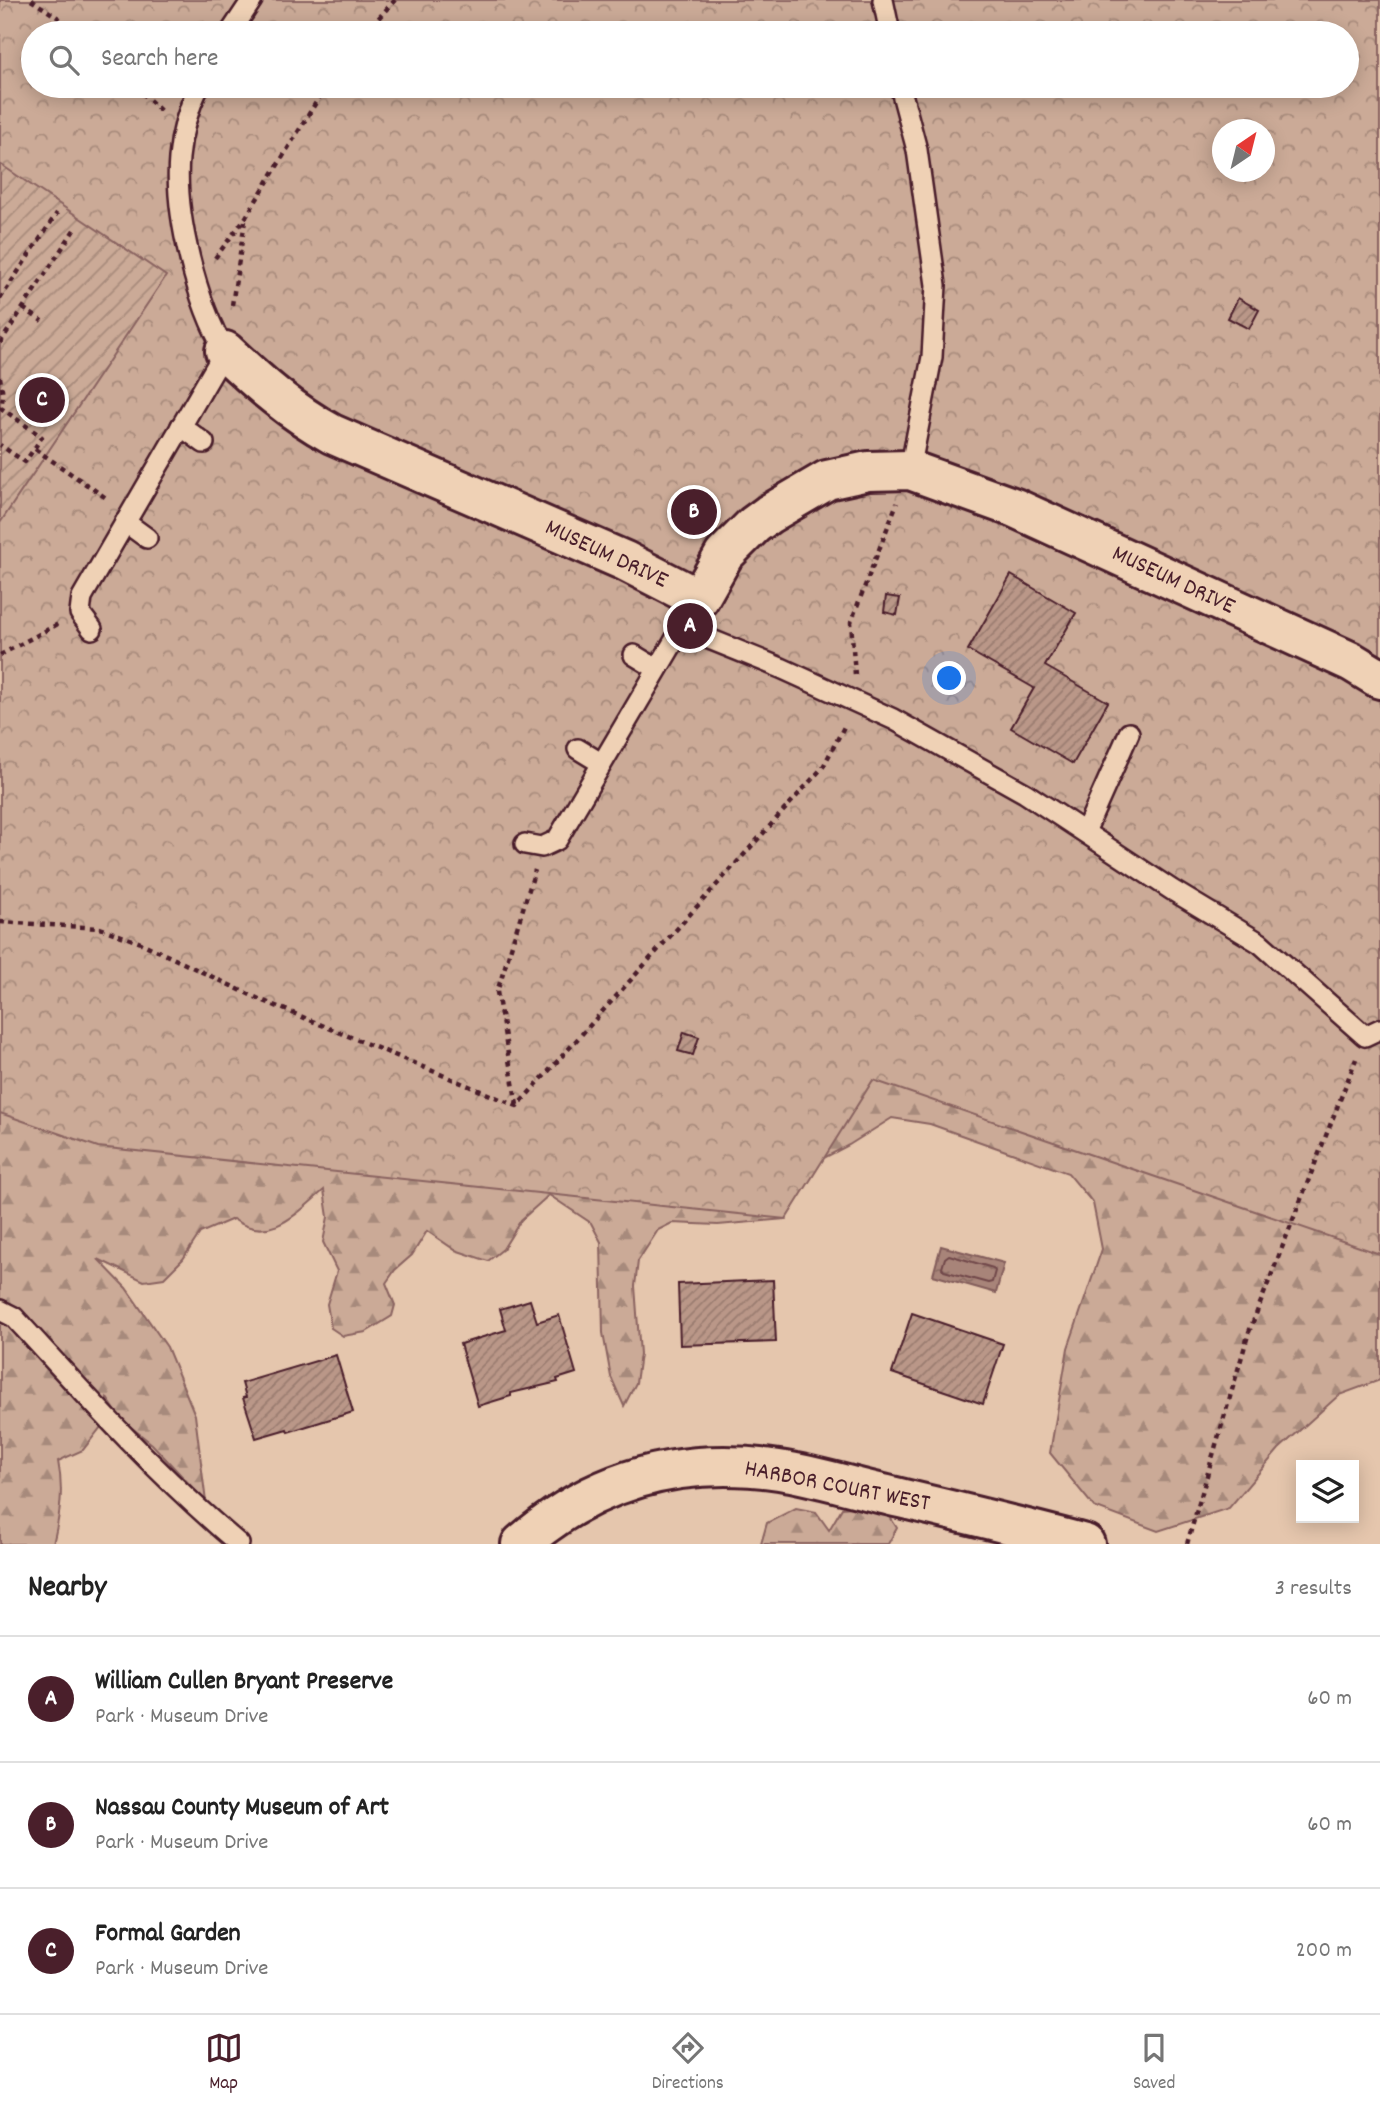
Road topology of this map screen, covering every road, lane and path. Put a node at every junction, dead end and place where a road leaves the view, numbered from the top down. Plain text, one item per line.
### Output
1 (31, 0) edge
2 (252, 0) edge
3 (395, 0) edge
4 (883, 0) edge
5 (63, 21) edge
6 (238, 21) edge
7 (377, 21) edge
8 (887, 21) edge
9 (148, 98) edge
10 (193, 98) edge
11 (319, 98) edge
12 (903, 98) edge
13 (184, 133) junction
14 (57, 213) dead end
15 (246, 217) junction
16 (76, 227) dead end
17 (196, 282) junction
18 (1, 295) edge
19 (23, 307) junction
20 (42, 321) dead end
21 (0, 343) edge
22 (225, 351) junction
23 (0, 377) edge
24 (181, 426) junction
25 (204, 443) dead end
26 (0, 445) edge
27 (35, 449) junction
28 (910, 470) junction
29 (125, 522) junction
30 (147, 538) dead end
31 (80, 612) junction
32 (690, 614) junction
33 (92, 629) dead end
34 (0, 655) edge
35 (634, 655) dead end
36 (657, 669) junction
37 (1380, 679) edge
38 (857, 703) junction
39 (1129, 733) dead end
40 (578, 749) dead end
41 (601, 763) junction
42 (1085, 832) junction
43 (533, 845) joint
44 (0, 922) edge
45 (1372, 1032) edge
46 (517, 1106) junction
47 (0, 1310) edge
48 (239, 1544) edge
49 (521, 1544) edge
50 (1084, 1544) edge
51 (1187, 1544) edge

1 - 5 path
2 - 6 lane
3 - 7 path
4 - 8 lane
9 - 13 path
10 - 13 lane, MUSEUM DRIVE
11 - 15 path
12 - 28 lane
13 - 17 lane, MUSEUM DRIVE
14 - 18 path
15 - 17 path
15 - 22 path
16 - 19 path
17 - 22 lane, MUSEUM DRIVE
19 - 20 path
19 - 21 path
22 - 24 lane
22 - 32 street, MUSEUM DRIVE
23 - 27 path
24 - 25 lane
24 - 29 lane
26 - 27 path
27 - 29 path
28 - 32 street, MUSEUM DRIVE
28 - 37 street, MUSEUM DRIVE
28 - 38 path
29 - 30 lane
29 - 31 lane
31 - 33 lane
31 - 34 path
32 - 36 lane
32 - 38 lane
35 - 36 lane
36 - 41 lane
38 - 42 lane
38 - 46 path
39 - 42 lane
40 - 41 lane
41 - 43 lane
42 - 45 lane
43 - 46 path
44 - 46 path
45 - 51 path
47 - 48 lane
49 - 50 street, HARBOR COURT WEST

